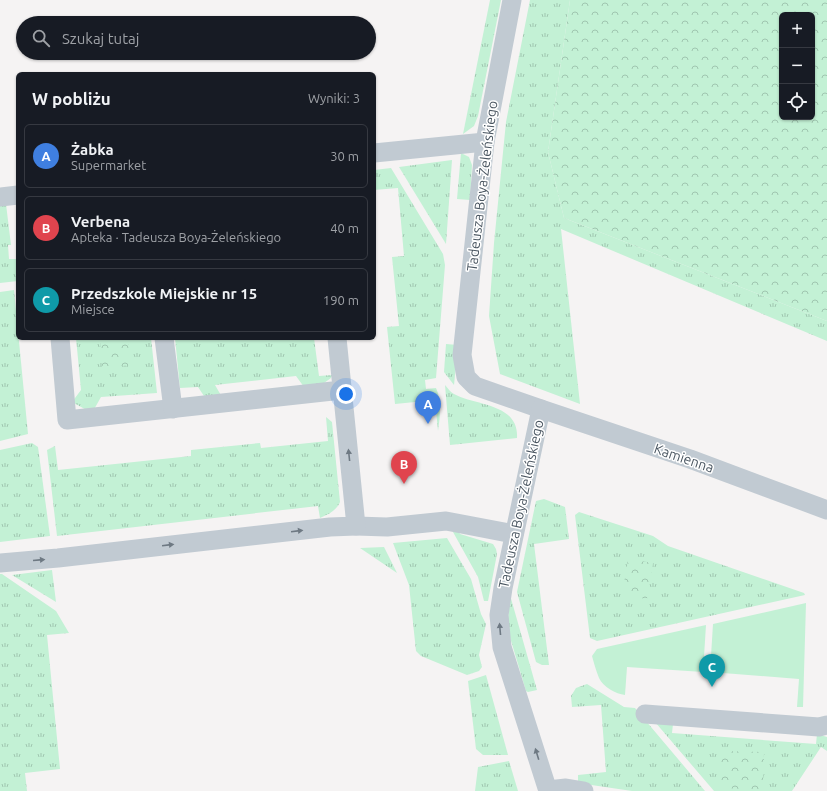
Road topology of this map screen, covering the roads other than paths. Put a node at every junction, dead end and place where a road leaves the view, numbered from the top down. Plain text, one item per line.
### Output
1 (512, 0) edge
2 (486, 142) junction
3 (376, 154) edge
4 (16, 195) edge
5 (0, 197) edge
6 (60, 340) edge
7 (164, 340) edge
8 (337, 340) edge
9 (342, 390) junction
10 (173, 409) junction
11 (541, 409) junction
12 (827, 510) edge
13 (356, 526) junction
14 (514, 534) junction
15 (1, 563) edge
16 (645, 714) dead end
17 (827, 725) edge
18 (548, 790) edge
19 (584, 791) edge

1 - 2 street, Tadeusza Boya-Żeleńskiego
2 - 3 street
2 - 11 street, Tadeusza Boya-Żeleńskiego
4 - 5 street
6 - 10 street
7 - 10 street
8 - 9 street
9 - 10 street
13 -> 9 street
11 - 12 street, Kamienna
11 - 14 street, Tadeusza Boya-Żeleńskiego
13 - 14 street
15 -> 13 street
18 -> 14 street, Tadeusza Boya-Żeleńskiego
16 - 17 street
18 - 19 street

